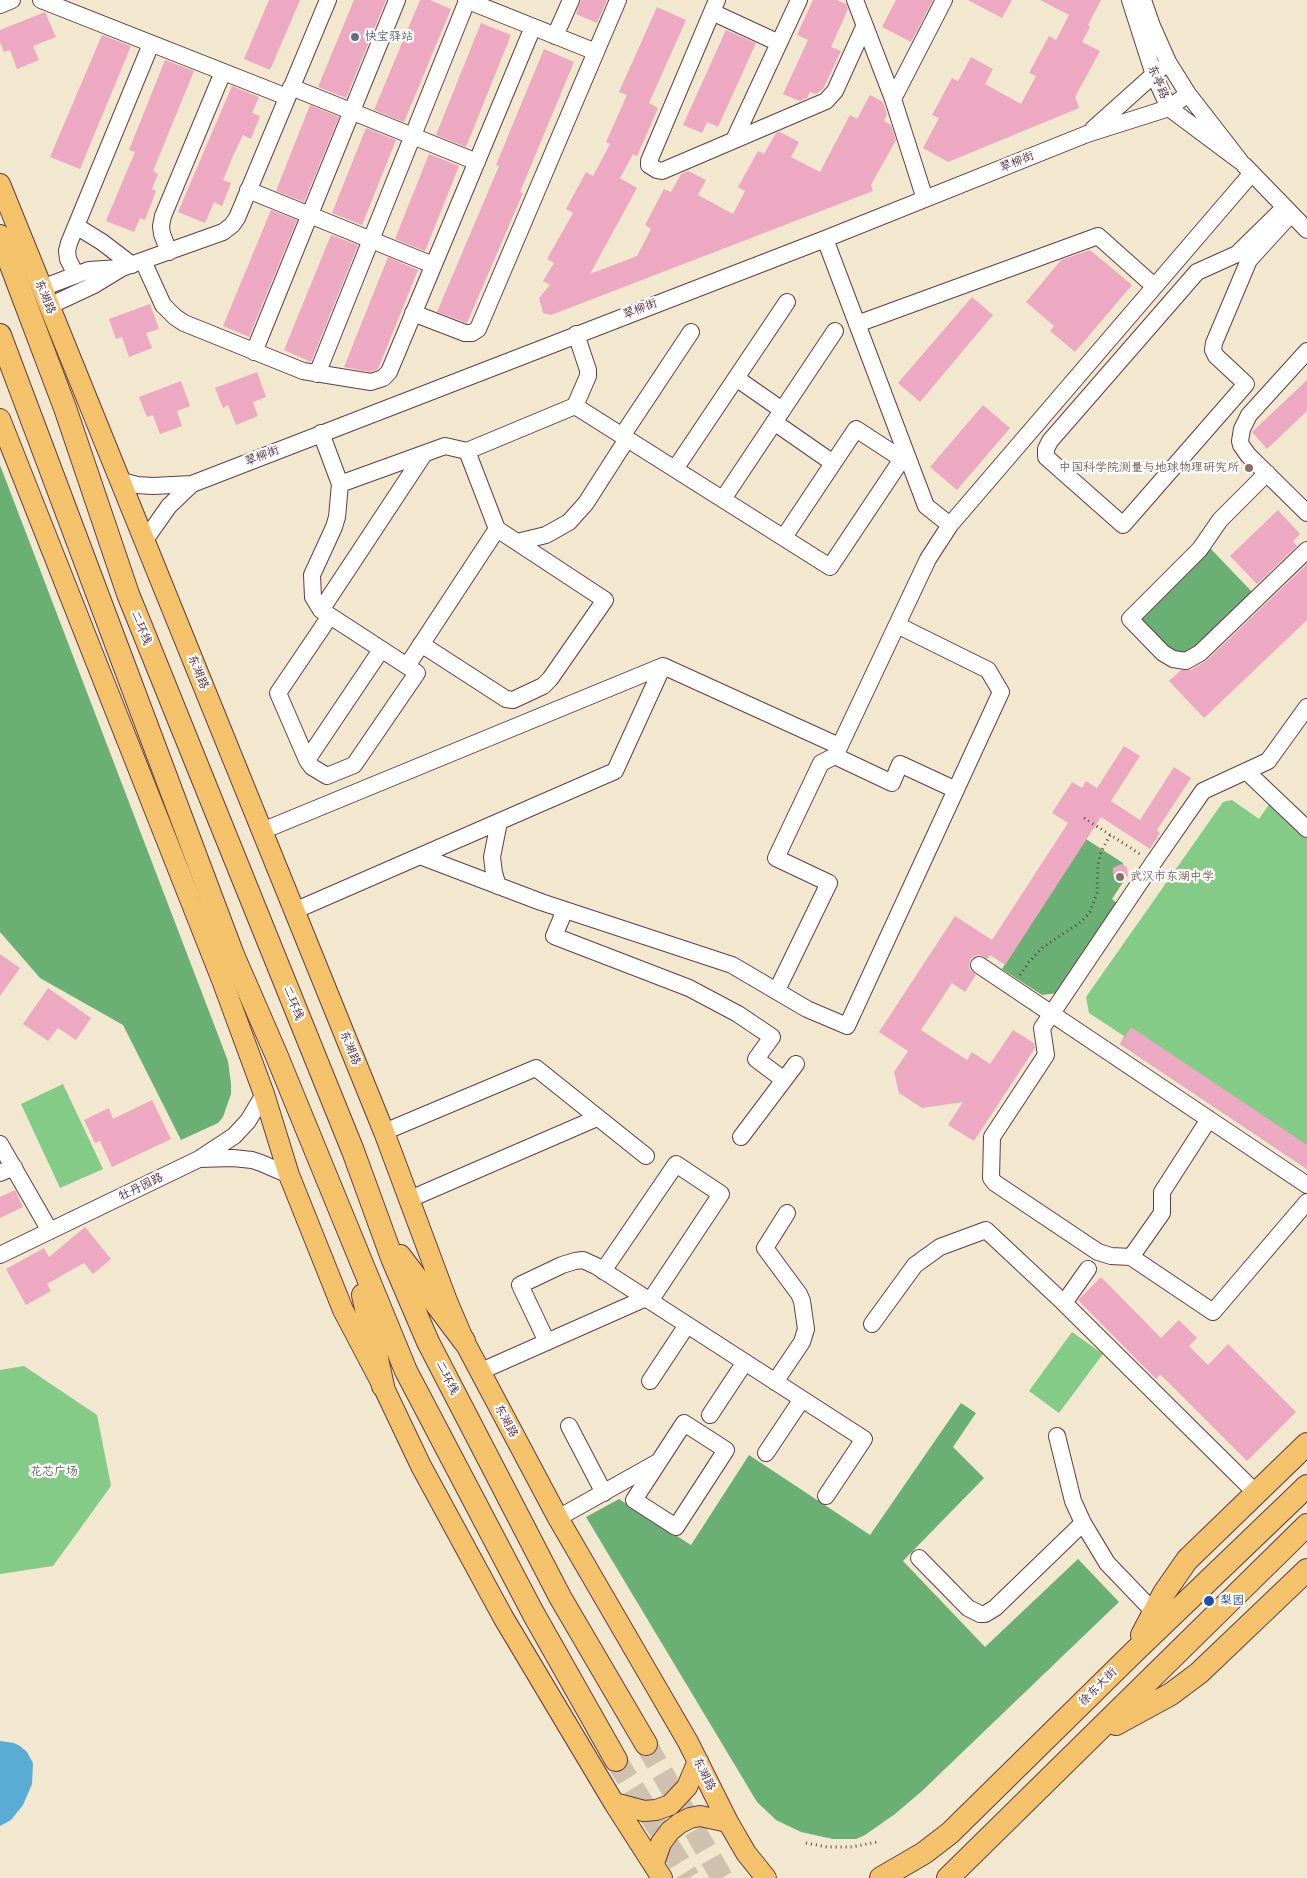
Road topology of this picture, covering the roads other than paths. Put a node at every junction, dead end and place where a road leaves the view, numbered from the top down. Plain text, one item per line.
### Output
1 (12, 0) edge
2 (41, 0) edge
3 (328, 0) edge
4 (397, 0) edge
5 (466, 0) edge
6 (571, 0) edge
7 (618, 0) edge
8 (799, 0) edge
9 (856, 0) edge
10 (944, 0) edge
11 (1130, 0) edge
12 (1143, 0) edge
13 (0, 4) edge
14 (714, 6) edge
15 (533, 27) junction
16 (864, 27) junction
17 (555, 36) junction
18 (779, 43) junction
19 (151, 44) junction
20 (596, 52) junction
21 (1168, 62) junction
22 (223, 72) junction
23 (1154, 75) junction
24 (289, 92) junction
25 (1188, 94) junction
26 (893, 100) junction
27 (1170, 108) junction
28 (352, 112) junction
29 (1087, 134) junction
30 (413, 136) junction
31 (734, 140) junction
32 (1240, 161) junction
33 (477, 162) junction
34 (1252, 173) junction
35 (0, 184) edge
36 (248, 190) junction
37 (925, 199) junction
38 (1288, 210) junction
39 (310, 215) junction
40 (76, 226) junction
41 (1307, 230) edge
42 (0, 236) edge
43 (825, 239) junction
44 (371, 240) junction
45 (169, 252) junction
46 (132, 264) junction
47 (433, 265) junction
48 (76, 275) junction
49 (1154, 286) junction
50 (45, 297) junction
51 (787, 302) dead end
52 (413, 313) junction
53 (857, 324) junction
54 (835, 331) dead end
55 (691, 332) dead end
56 (576, 334) junction
57 (0, 336) edge
58 (1307, 351) edge
59 (254, 352) junction
60 (317, 374) junction
61 (736, 378) junction
62 (575, 406) junction
63 (778, 416) junction
64 (0, 419) edge
65 (321, 433) junction
66 (624, 437) junction
67 (467, 451) junction
68 (424, 454) junction
69 (833, 462) junction
70 (675, 469) junction
71 (1267, 473) junction
72 (122, 481) junction
73 (192, 484) junction
74 (340, 484) junction
75 (723, 499) junction
76 (1307, 513) edge
77 (950, 525) junction
78 (497, 529) junction
79 (784, 537) junction
80 (145, 540) junction
81 (517, 542) junction
82 (1307, 550) edge
83 (325, 613) junction
84 (897, 625) junction
85 (421, 644) junction
86 (382, 650) junction
87 (407, 666) junction
88 (663, 666) junction
89 (1307, 707) edge
90 (837, 751) junction
91 (307, 760) junction
92 (1246, 771) junction
93 (956, 790) junction
94 (499, 822) junction
95 (1307, 829) edge
96 (262, 831) junction
97 (420, 856) junction
98 (498, 886) junction
99 (294, 910) junction
100 (566, 910) junction
101 (979, 964) dead end
102 (777, 990) junction
103 (1052, 1014) junction
104 (796, 1064) dead end
105 (784, 1080) junction
106 (264, 1094) junction
107 (597, 1118) junction
108 (1209, 1119) junction
109 (384, 1132) junction
110 (741, 1137) dead end
111 (0, 1144) edge
112 (646, 1156) dead end
113 (199, 1158) junction
114 (7, 1170) edge
115 (289, 1175) junction
116 (1307, 1185) edge
117 (410, 1199) junction
118 (1307, 1202) edge
119 (787, 1214) dead end
120 (50, 1231) junction
121 (381, 1231) junction
122 (352, 1241) junction
123 (0, 1255) edge
124 (1131, 1257) junction
125 (1088, 1269) dead end
126 (603, 1271) junction
127 (648, 1300) junction
128 (1064, 1303) junction
129 (872, 1324) dead end
130 (687, 1325) junction
131 (464, 1342) junction
132 (547, 1342) junction
133 (745, 1362) junction
134 (479, 1372) junction
135 (650, 1381) dead end
136 (775, 1382) junction
137 (382, 1386) junction
138 (802, 1399) junction
139 (710, 1415) dead end
140 (569, 1426) dead end
141 (1057, 1436) dead end
142 (1307, 1444) edge
143 (766, 1453) dead end
144 (660, 1461) junction
145 (1307, 1486) edge
146 (604, 1493) junction
147 (1256, 1493) junction
148 (826, 1496) dead end
149 (558, 1518) junction
150 (1083, 1523) junction
151 (1307, 1525) edge
152 (919, 1558) dead end
153 (1307, 1570) edge
154 (1156, 1608) junction
155 (1134, 1652) junction
156 (1093, 1736) junction
157 (646, 1744) tunnel mouth
158 (616, 1760) tunnel mouth
159 (698, 1761) junction
160 (614, 1803) junction
161 (728, 1822) junction
162 (658, 1870) edge
163 (766, 1878) edge
164 (881, 1878) edge
165 (948, 1878) edge

1 - 13 street
2 - 19 street
3 - 24 street
4 - 28 street
5 - 15 street
5 - 30 street
6 - 17 street
7 - 20 street
8 - 18 street
9 - 16 street
10 - 26 street
11 - 23 street, 东亭路
12 - 21 street, 东亭路
14 - 18 street
14 - 31 street
15 - 17 street
15 - 33 street
16 - 26 street
16 - 31 street
17 - 20 street
18 - 31 street
19 - 22 street
19 - 40 street
20 - 52 street
21 - 23 street, 翠柳街
21 - 25 street, 东亭路
22 - 24 street
22 - 45 street
23 - 27 street, 东亭路
23 - 29 street, 翠柳街
24 - 28 street
24 - 36 street
25 - 27 street, 翠柳街
25 - 32 street, 东亭路
26 - 37 street
27 - 29 street, 翠柳街
27 - 32 street, 东亭路
28 - 30 street
28 - 39 street
29 - 37 street, 翠柳街
30 - 33 street
30 - 44 street
32 - 34 street, 东亭路
33 - 47 street
34 - 38 street, 东亭路
34 - 49 street
35 - 50 main road, 东湖路
36 - 39 street
36 - 45 street
37 - 43 street, 翠柳街
38 - 38 street
38 - 41 street, 东亭路
39 - 44 street
39 - 59 street
40 - 46 street
40 - 48 street
42 - 121 highway, 二环线
43 - 53 street
43 - 56 street, 翠柳街
44 - 47 street
44 - 60 street
45 - 46 street
46 - 48 street
46 - 50 street
46 - 59 street
47 - 52 street
48 - 50 street
49 - 53 street
49 - 77 street
50 - 72 main road, 东湖路
51 - 61 street
52 - 60 street
53 - 77 street
54 - 63 street
55 - 66 street
56 - 62 street
56 - 65 street, 翠柳街
57 - 122 highway
58 - 71 street
59 - 60 street
61 - 63 street
61 - 70 street
62 - 66 street
62 - 67 street
63 - 69 street
63 - 75 street
64 - 106 main road
65 - 73 street, 翠柳街
65 - 74 street
66 - 70 street
66 - 81 street
67 - 68 street
67 - 78 street
68 - 74 street
68 - 83 street
69 - 79 street
69 - 79 street
70 - 75 street
71 - 76 street
71 - 82 street
72 - 73 street
72 - 80 main road, 东湖路
73 - 80 street
74 - 83 street
75 - 79 street
77 - 84 street
78 - 81 street
78 - 85 street
80 - 96 main road, 东湖路
81 - 85 street
83 - 86 street
83 - 91 street
84 - 90 street
84 - 93 street
85 - 87 street
86 - 87 street
86 - 91 street
87 - 91 street
88 - 90 street
88 - 94 street
88 - 96 street
89 - 92 street
90 - 93 street
90 - 102 street
92 - 95 street
92 - 103 street
93 - 102 street
94 - 97 street
94 - 98 street
96 - 99 main road, 东湖路
97 - 98 street
97 - 99 street
98 - 100 street
99 - 109 main road, 东湖路
100 - 102 street
100 - 105 street
101 - 103 street
103 - 108 street
103 - 124 street
104 - 105 street
105 - 110 street
106 - 113 street
106 - 115 main road
107 - 109 street
107 - 112 street
107 - 117 street
108 - 116 street
108 - 124 street
109 - 117 main road, 东湖路
111 - 114 street
113 - 115 street, 牡丹园路
113 - 120 street, 牡丹园路
114 - 120 street
115 - 137 main road
117 - 131 main road, 东湖路
118 - 124 street
119 - 136 street
120 - 123 street, 牡丹园路
121 - 131 highway
121 - 157 highway, 二环线
122 - 137 highway
122 - 158 highway
125 - 128 street
126 - 127 street
126 - 127 street
126 - 132 street
127 - 130 street
127 - 132 street
128 - 129 street
128 - 147 street
130 - 133 street
130 - 135 street
131 - 134 main road, 东湖路
132 - 134 street
133 - 136 street
133 - 139 street
134 - 149 main road, 东湖路
136 - 138 street
137 - 160 main road
138 - 143 street
138 - 148 street
140 - 146 street
141 - 150 street
142 - 147 highway
144 - 144 street
144 - 146 street
145 - 155 highway, 徐东大街
146 - 149 street
147 - 154 highway
149 - 159 main road, 东湖路
150 - 152 street
150 - 154 street
151 - 156 highway
153 - 156 highway
154 - 155 highway
155 - 164 highway, 徐东大街
156 - 165 highway
159 - 160 main road
159 - 161 main road, 东湖路
160 - 162 main road
161 - 162 main road
161 - 163 main road, 东湖路

